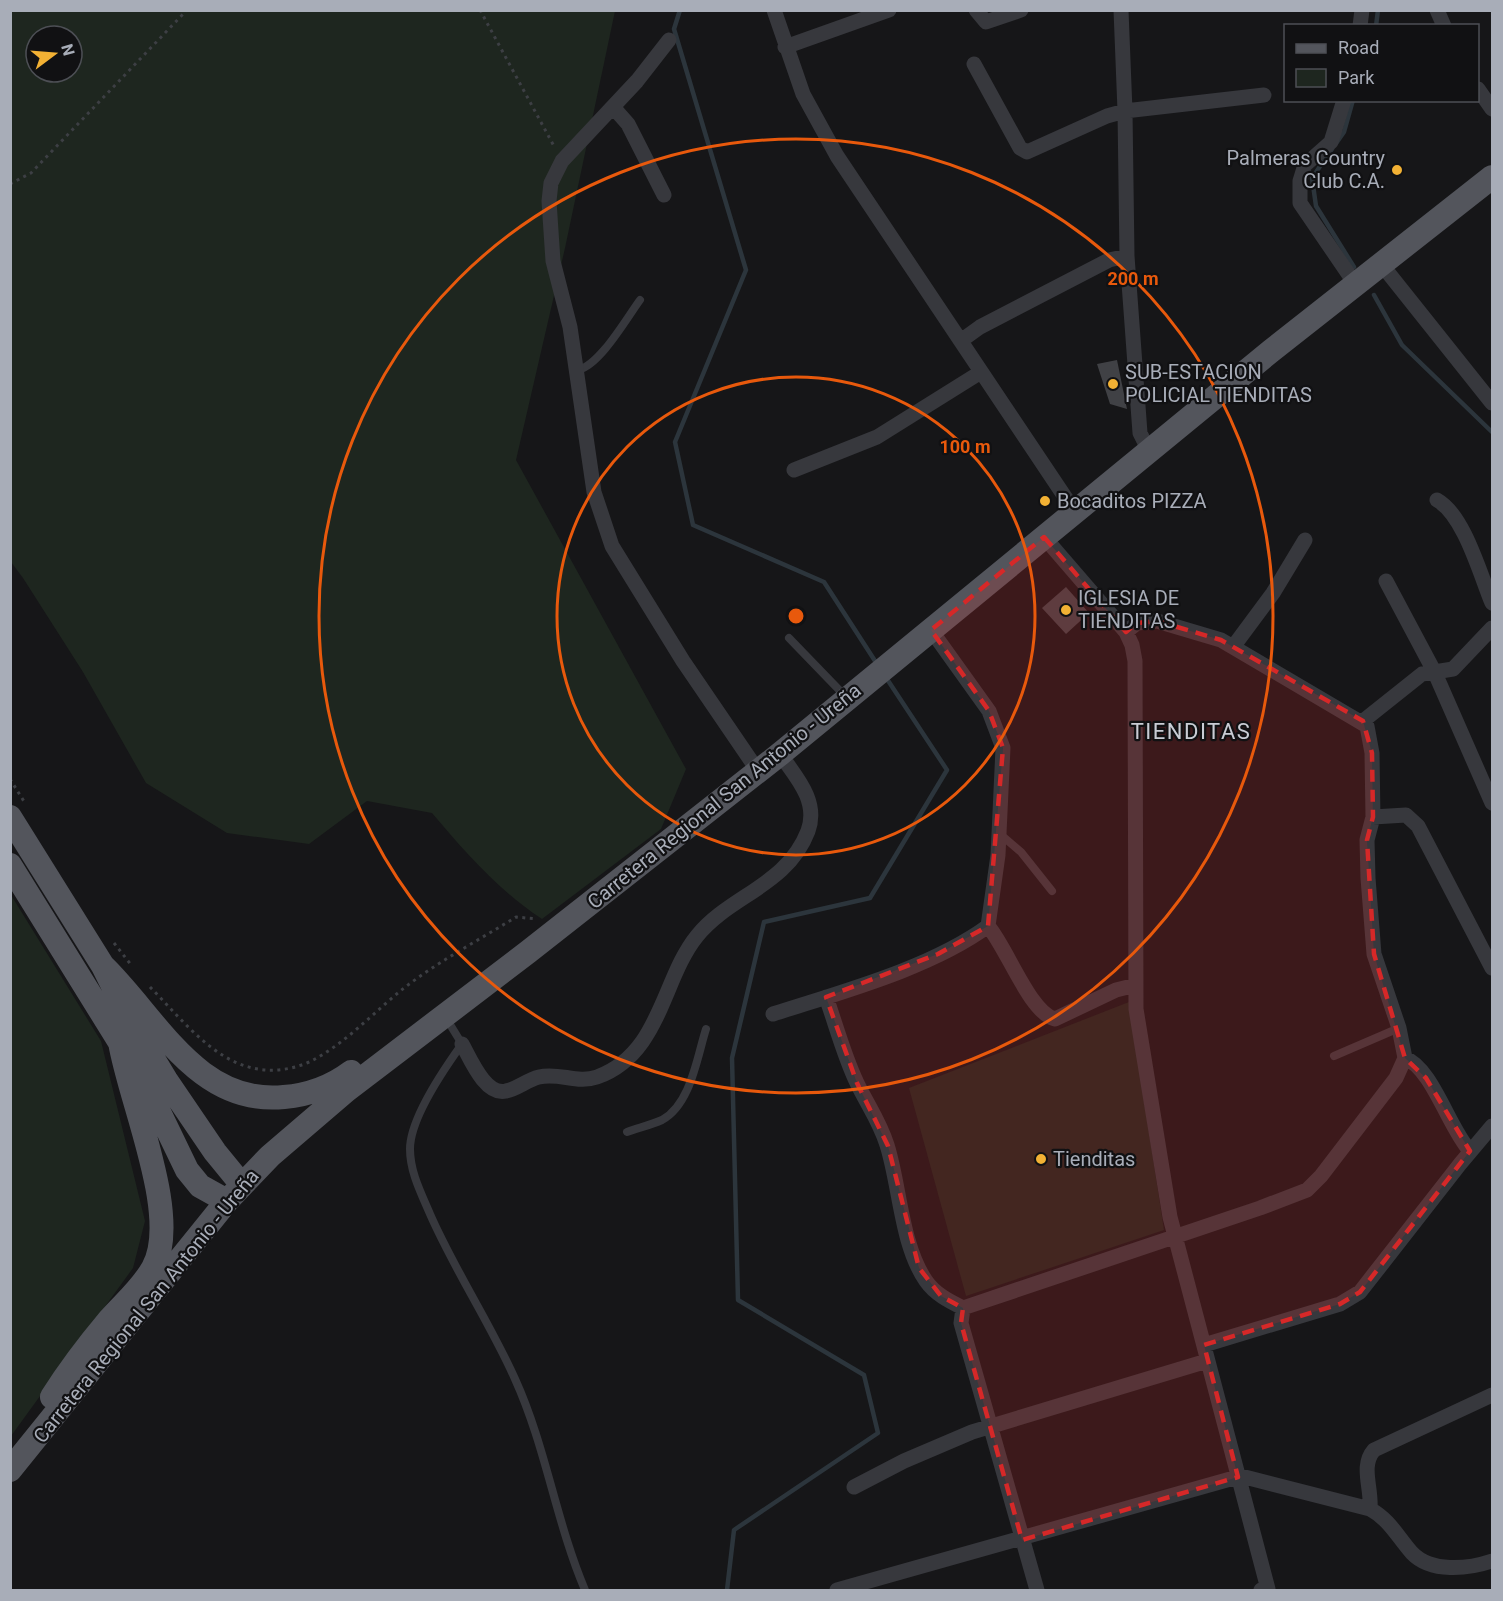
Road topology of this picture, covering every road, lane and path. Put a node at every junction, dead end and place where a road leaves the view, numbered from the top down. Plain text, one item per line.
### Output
1 (187, 10) edge
2 (480, 10) edge
3 (774, 10) edge
4 (889, 10) edge
5 (976, 10) edge
6 (1021, 10) edge
7 (1120, 10) edge
8 (1437, 10) edge
9 (1443, 24) edge
10 (669, 40) dead end
11 (784, 47) junction
12 (974, 64) dead end
13 (1479, 90) edge
14 (1264, 95) dead end
15 (1343, 102) edge
16 (613, 107) junction
17 (1492, 109) edge
18 (1125, 111) junction
19 (562, 161) junction
20 (1492, 177) edge
21 (10, 184) edge
22 (664, 195) dead end
23 (1127, 256) junction
24 (1382, 265) junction
25 (1356, 285) junction
26 (640, 300) dead end
27 (962, 340) junction
28 (578, 370) junction
29 (981, 372) junction
30 (1492, 403) edge
31 (1149, 451) junction
32 (794, 470) dead end
33 (1437, 500) dead end
34 (1075, 512) junction
35 (1044, 537) junction
36 (1305, 540) dead end
37 (1386, 581) dead end
38 (1492, 603) edge
39 (931, 630) junction
40 (1126, 632) junction
41 (1492, 632) edge
42 (789, 639) dead end
43 (1233, 647) junction
44 (1435, 673) junction
45 (855, 690) junction
46 (1363, 721) junction
47 (780, 754) junction
48 (758, 771) junction
49 (10, 779) edge
50 (1492, 803) edge
51 (20, 813) edge
52 (1373, 817) junction
53 (999, 833) junction
54 (10, 865) edge
55 (1052, 891) dead end
56 (542, 919) dead end
57 (988, 926) junction
58 (108, 934) dead end
59 (528, 952) junction
60 (103, 966) junction
61 (1492, 968) edge
62 (136, 970) dead end
63 (144, 980) dead end
64 (1136, 985) junction
65 (826, 997) junction
66 (773, 1014) dead end
67 (445, 1017) junction
68 (1400, 1028) junction
69 (706, 1029) dead end
70 (120, 1042) junction
71 (462, 1044) junction
72 (1334, 1056) dead end
73 (1405, 1058) junction
74 (1492, 1126) edge
75 (627, 1132) dead end
76 (1470, 1151) junction
77 (235, 1193) junction
78 (1174, 1236) junction
79 (963, 1308) junction
80 (1204, 1345) junction
81 (1207, 1361) junction
82 (1492, 1395) edge
83 (991, 1427) junction
84 (10, 1464) edge
85 (10, 1470) edge
86 (1238, 1477) junction
87 (854, 1487) dead end
88 (1370, 1509) junction
89 (1022, 1540) junction
90 (1491, 1565) edge
91 (585, 1590) edge
92 (837, 1590) edge
93 (1037, 1590) edge
94 (1266, 1590) edge

1 - 21 path
2 - 19 path
3 - 11 street
4 - 11 street
5 - 6 street
7 - 18 street
8 - 9 street
10 - 16 street
11 - 27 street
12 - 18 street
13 - 17 street
14 - 18 street
15 - 25 street
16 - 19 street
16 - 22 street
18 - 23 street
19 - 28 street
20 - 24 main road, Carretera Regional San Antonio - Ureña
23 - 27 street
23 - 31 street
24 - 25 main road, Carretera Regional San Antonio - Ureña
24 - 30 street
25 - 31 main road, Carretera Regional San Antonio - Ureña
26 - 28 lane
27 - 29 street
28 - 48 street
29 - 32 street
29 - 34 street
31 - 34 main road, Carretera Regional San Antonio - Ureña
33 - 38 street
34 - 35 main road, Carretera Regional San Antonio - Ureña
35 - 39 main road, Carretera Regional San Antonio - Ureña
35 - 40 street
36 - 43 street
37 - 44 street
39 - 45 main road, Carretera Regional San Antonio - Ureña
39 - 53 street
40 - 43 street
40 - 64 street
41 - 44 street
42 - 45 lane
43 - 46 street
44 - 46 street
44 - 50 street
45 - 47 main road, Carretera Regional San Antonio - Ureña
46 - 52 street
47 - 48 main road, Carretera Regional San Antonio - Ureña
47 - 71 street
48 - 59 main road, Carretera Regional San Antonio - Ureña
49 - 51 path
51 - 60 main road
52 - 61 street
52 - 68 street
53 - 55 lane
53 - 57 street
54 - 70 main road
56 - 63 path
57 - 64 street
57 - 65 street
58 - 62 path
59 - 60 main road
59 - 67 main road, Carretera Regional San Antonio - Ureña
60 - 77 main road
64 - 78 street
65 - 66 street
65 - 79 street
67 - 71 lane
67 - 77 main road, Carretera Regional San Antonio - Ureña
68 - 72 lane
68 - 73 street
69 - 75 lane
70 - 77 main road
70 - 84 main road
71 - 91 lane
73 - 76 street
73 - 78 street
74 - 76 street
76 - 80 street
77 - 85 main road, Carretera Regional San Antonio - Ureña
78 - 79 street
78 - 80 street
79 - 83 street
80 - 81 street
81 - 83 street
81 - 86 street
82 - 88 street
83 - 87 street
83 - 89 street
86 - 88 street
86 - 89 street
86 - 94 street
88 - 90 street
89 - 92 street
89 - 93 street

